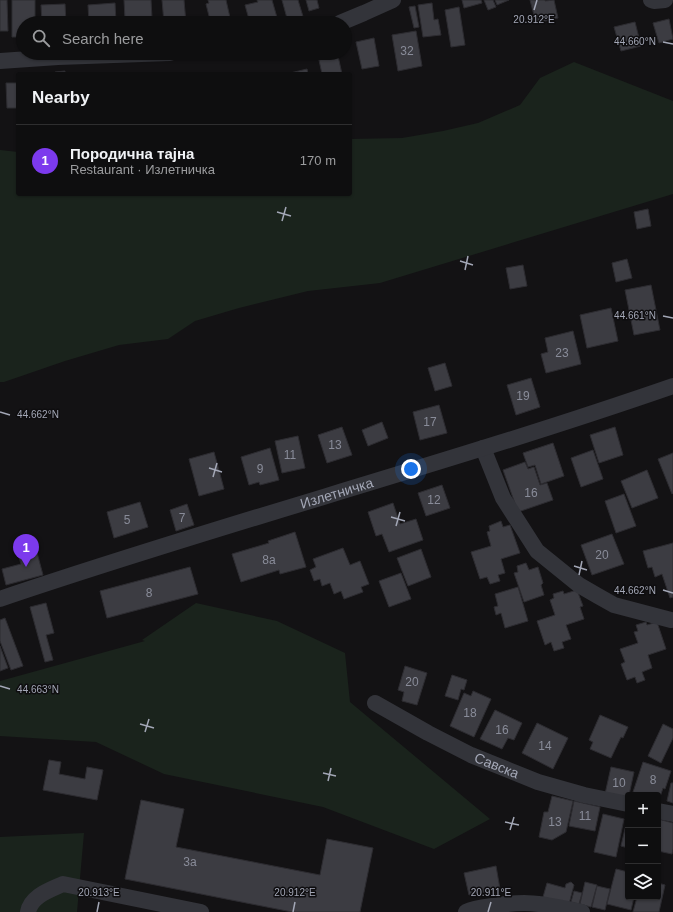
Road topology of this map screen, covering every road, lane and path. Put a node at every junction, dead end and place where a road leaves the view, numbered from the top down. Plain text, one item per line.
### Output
1 (393, 0) edge
2 (651, 0) edge
3 (665, 0) edge
4 (352, 18) edge
5 (21, 60) edge
6 (0, 61) edge
7 (673, 386) edge
8 (483, 448) junction
9 (0, 599) edge
10 (671, 620) dead end
11 (375, 703) dead end
12 (625, 803) edge
13 (661, 812) edge
14 (673, 814) edge
15 (28, 912) edge
16 (201, 912) edge
17 (466, 912) edge
18 (582, 912) edge

1 - 4 street
2 - 3 street
5 - 6 street
7 - 8 street, Излетничка
8 - 9 street, Излетничка
8 - 10 street
11 - 12 street, Савска
13 - 14 street
15 - 16 street
17 - 18 street

